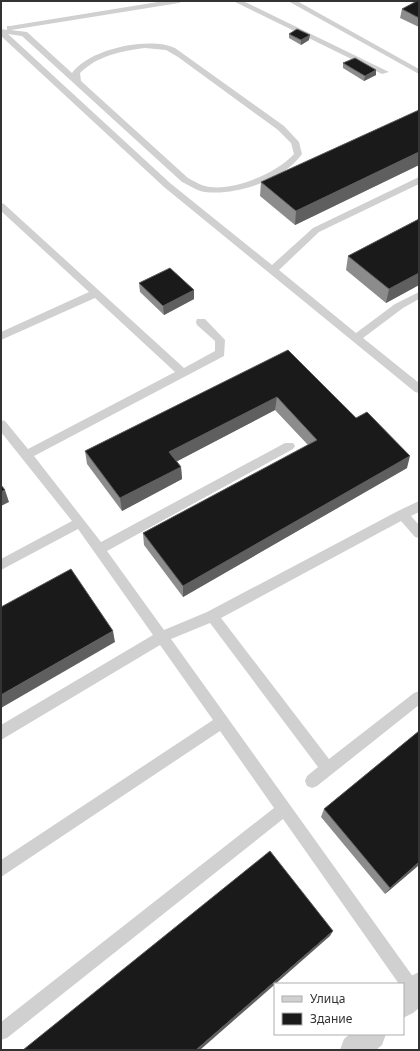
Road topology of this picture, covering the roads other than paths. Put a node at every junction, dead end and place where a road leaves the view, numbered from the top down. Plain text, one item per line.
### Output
1 (179, 1) edge
2 (237, 1) edge
3 (292, 1) edge
4 (1, 31) edge
5 (385, 72) dead end
6 (419, 72) edge
7 (77, 82) junction
8 (419, 180) edge
9 (1, 206) edge
10 (272, 271) junction
11 (96, 293) junction
12 (419, 295) edge
13 (201, 322) dead end
14 (1, 336) edge
15 (356, 338) junction
16 (183, 373) junction
17 (419, 389) edge
18 (1, 424) edge
19 (290, 446) dead end
20 (26, 455) junction
21 (419, 506) edge
22 (402, 514) junction
23 (80, 522) junction
24 (419, 533) edge
25 (99, 549) junction
26 (1, 565) edge
27 (212, 616) junction
28 (162, 637) junction
29 (419, 697) edge
30 (222, 722) junction
31 (1, 733) edge
32 (328, 769) junction
33 (312, 781) dead end
34 (283, 810) junction
35 (1, 869) edge
36 (412, 994) edge
37 (1, 1032) edge
38 (370, 1035) edge
39 (355, 1050) edge

1 - 4 lane
2 - 5 lane
3 - 6 lane
4 - 7 lane
4 - 10 lane
7 - 7 lane
8 - 10 lane
9 - 11 lane
10 - 15 lane
11 - 14 lane
11 - 16 lane
12 - 15 lane
13 - 16 lane
15 - 17 lane
16 - 20 lane
18 - 20 lane
19 - 25 lane
20 - 23 lane
21 - 22 lane
22 - 24 lane
22 - 27 lane
23 - 25 lane
23 - 26 lane
25 - 28 lane
27 - 28 lane
27 - 32 lane
28 - 30 lane
28 - 31 lane
29 - 32 lane
30 - 34 lane
30 - 35 lane
32 - 33 lane
34 - 36 lane
34 - 37 lane
38 - 39 street

